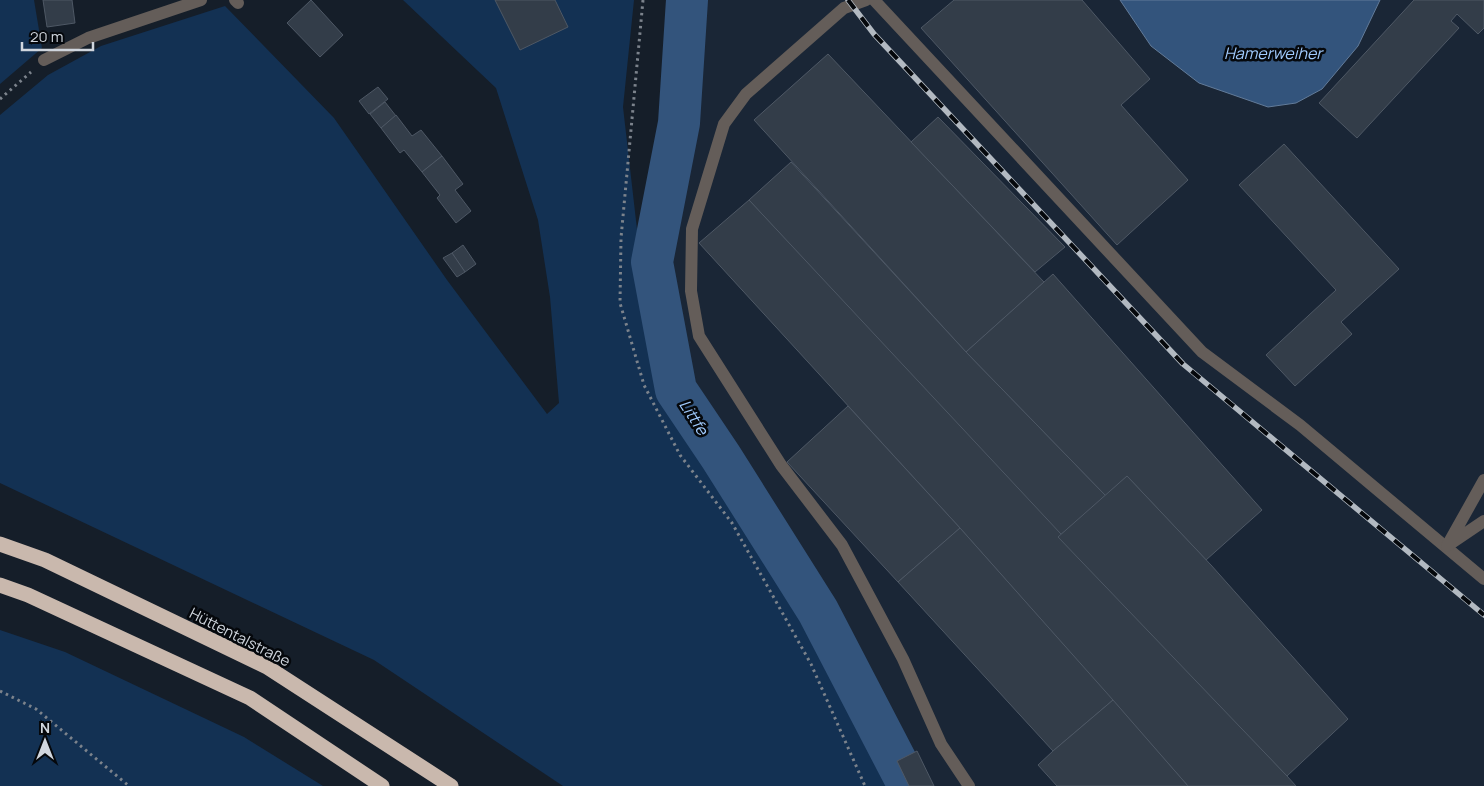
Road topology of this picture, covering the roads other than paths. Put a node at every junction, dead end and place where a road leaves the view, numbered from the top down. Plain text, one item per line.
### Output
1 (201, 0) edge
2 (866, 0) edge
3 (874, 0) edge
4 (44, 60) road end
5 (1484, 480) edge
6 (1484, 521) edge
7 (0, 544) edge
8 (1446, 546) junction
9 (1484, 579) edge
10 (0, 585) edge
11 (382, 786) edge
12 (451, 786) edge
13 (969, 786) edge

1 - 4 street
2 - 13 street
3 - 8 street
5 - 8 street
6 - 8 street
7 - 12 highway, Hüttentalstraße
8 - 9 street
10 - 11 highway

